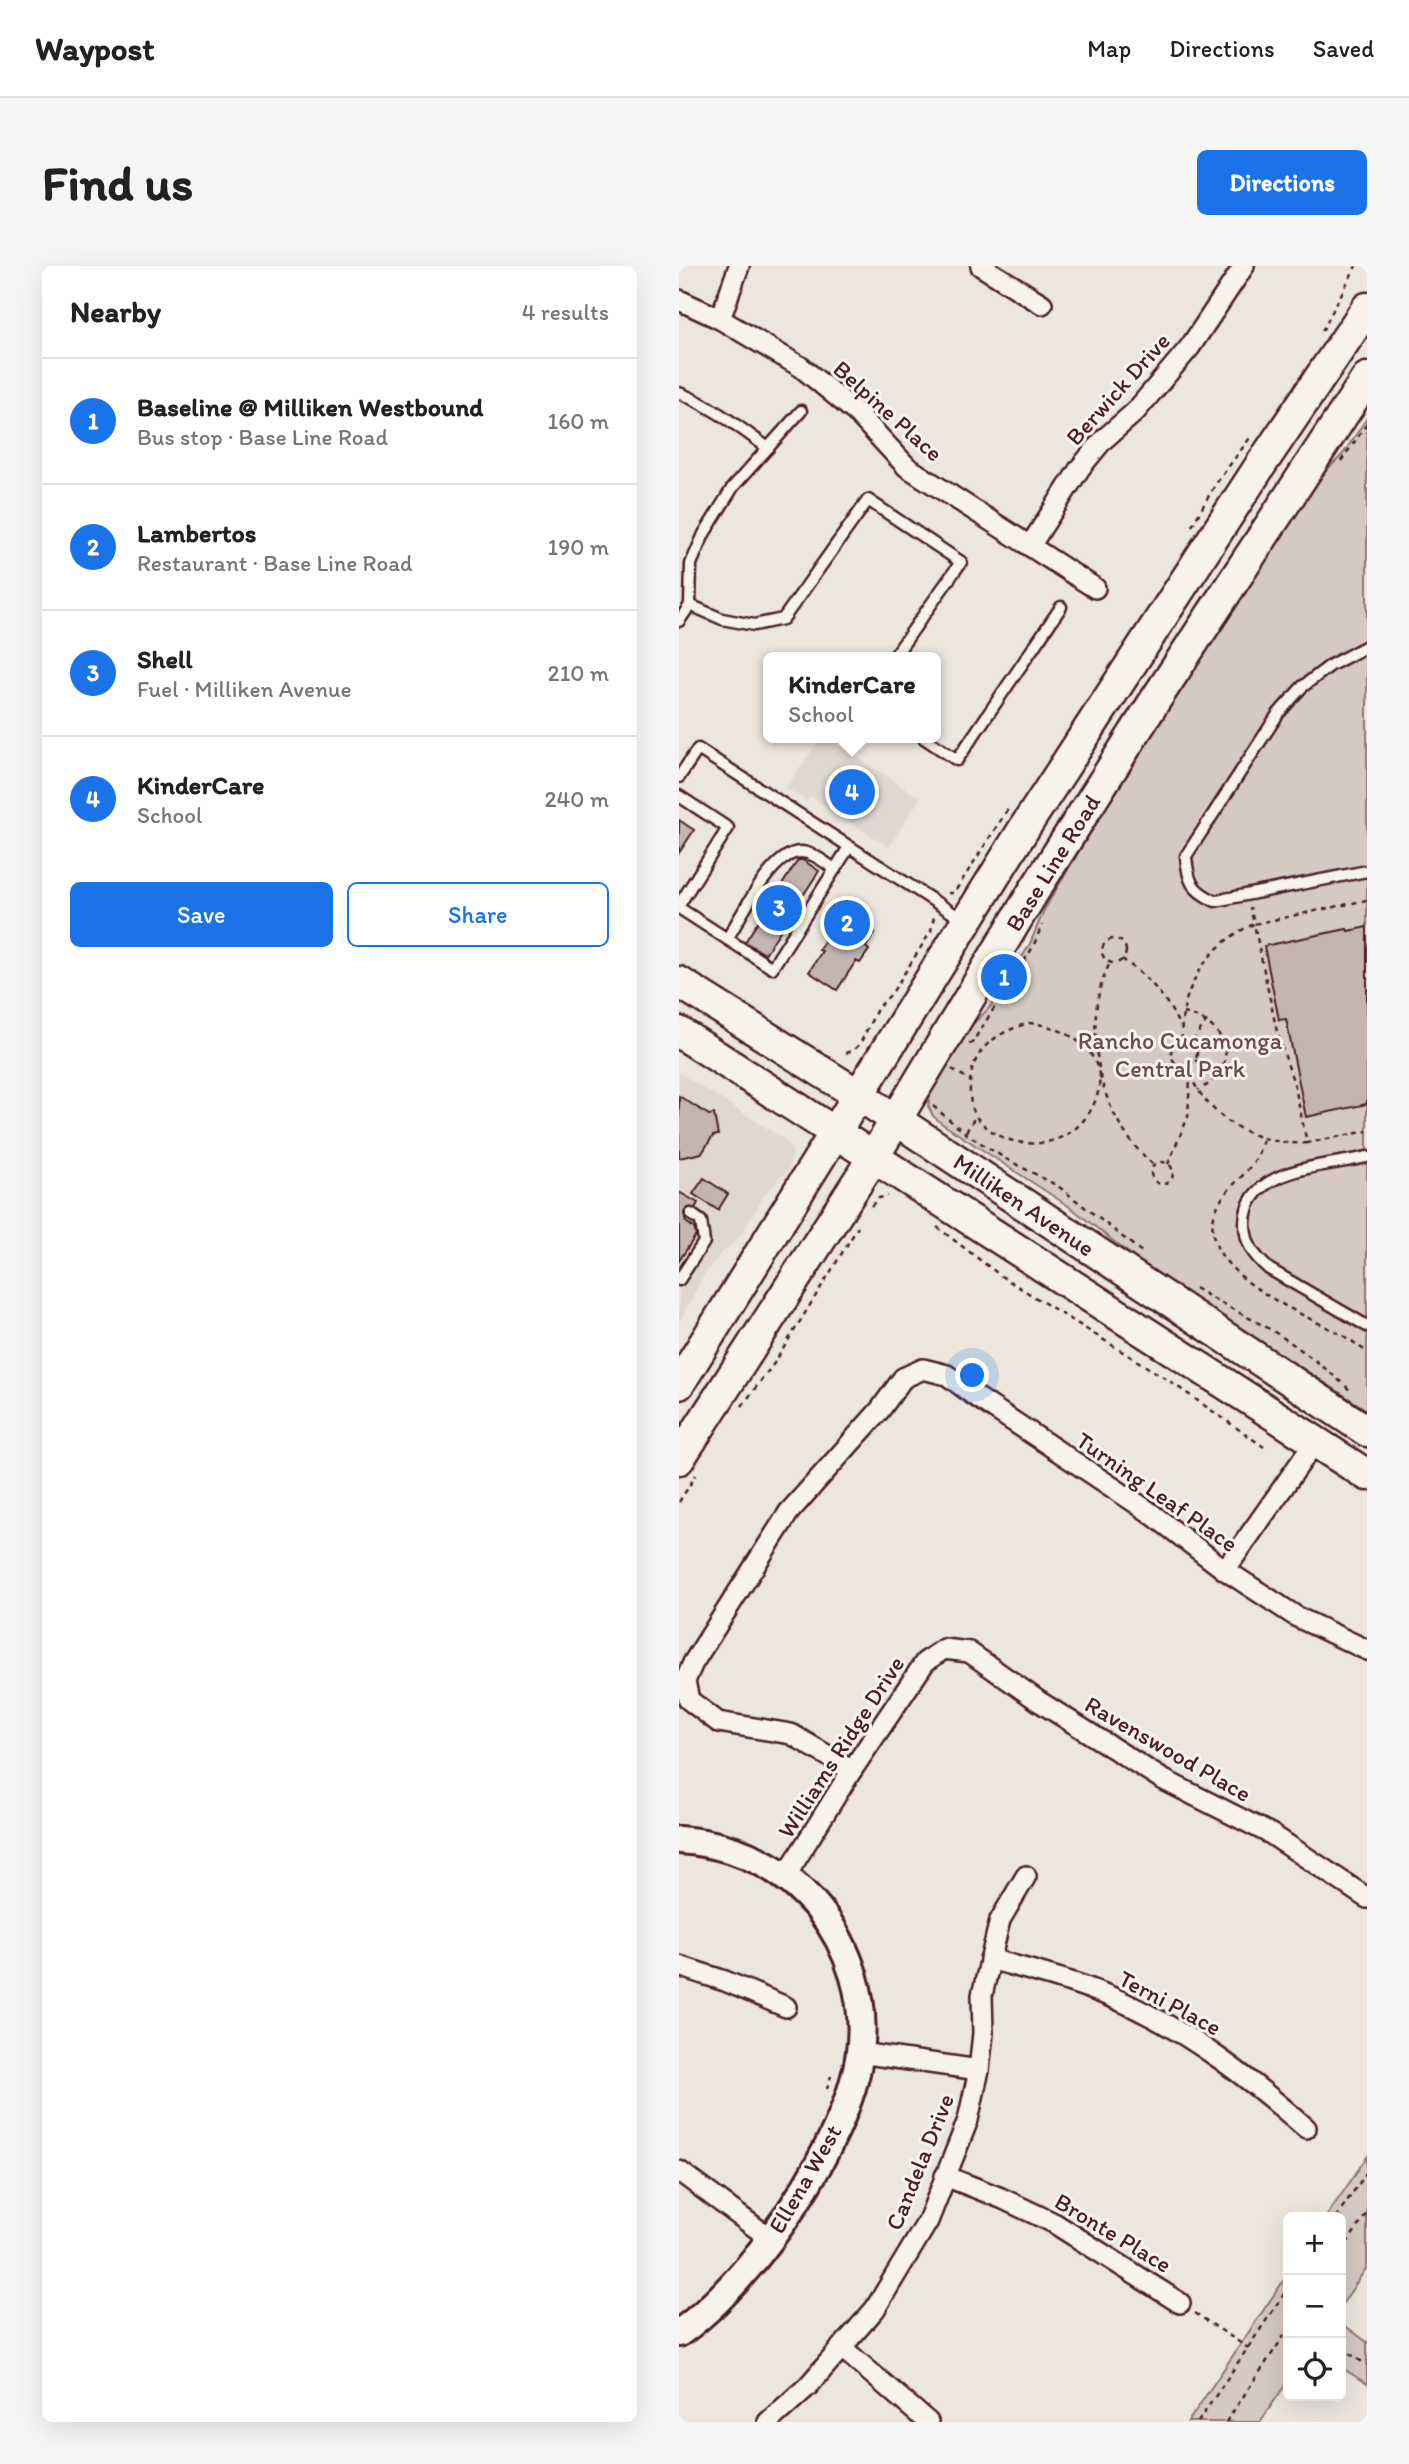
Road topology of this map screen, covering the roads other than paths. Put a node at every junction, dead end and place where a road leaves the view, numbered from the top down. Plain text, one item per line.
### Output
1 (739, 266) edge
2 (981, 266) edge
3 (1244, 266) edge
4 (679, 300) edge
5 (1042, 304) dead end
6 (1367, 308) edge
7 (720, 319) junction
8 (1367, 378) edge
9 (679, 393) edge
10 (801, 411) dead end
11 (768, 448) junction
12 (1030, 546) junction
13 (1095, 588) dead end
14 (690, 604) junction
15 (1061, 607) dead end
16 (679, 621) edge
17 (1367, 646) edge
18 (898, 652) edge
19 (932, 743) edge
20 (679, 777) edge
21 (679, 796) edge
22 (849, 847) junction
23 (835, 869) junction
24 (1367, 871) edge
25 (679, 906) edge
26 (965, 922) junction
27 (727, 939) junction
28 (679, 982) edge
29 (679, 1032) edge
30 (857, 1094) junction
31 (896, 1120) junction
32 (836, 1134) junction
33 (1367, 1157) edge
34 (873, 1158) junction
35 (691, 1214) dead end
36 (679, 1280) edge
37 (1367, 1326) edge
38 (679, 1384) edge
39 (1367, 1431) edge
40 (1315, 1442) junction
41 (688, 1466) edge
42 (1367, 1475) edge
43 (1225, 1570) junction
44 (944, 1648) joint
45 (1367, 1650) edge
46 (852, 1770) junction
47 (679, 1840) edge
48 (1026, 1875) dead end
49 (785, 1877) junction
50 (1367, 1898) edge
51 (989, 1959) junction
52 (679, 1966) edge
53 (786, 2007) dead end
54 (860, 2053) junction
55 (979, 2070) junction
56 (1306, 2128) dead end
57 (679, 2171) edge
58 (945, 2176) junction
59 (771, 2239) junction
60 (1180, 2303) road end
61 (679, 2333) edge
62 (841, 2347) junction
63 (768, 2422) edge
64 (927, 2422) edge

1 - 7 street
2 - 5 street
3 - 12 street, Berwick Drive
4 - 7 street, Belpine Place
6 - 26 main road, Base Line Road
7 - 12 street, Belpine Place
8 - 31 main road, Base Line Road
9 - 11 lane
10 - 11 lane
11 - 14 lane
12 - 13 street, Belpine Place
14 - 16 lane
14 - 18 lane
15 - 19 lane
17 - 24 lane
20 - 22 lane
21 - 25 lane
22 - 23 lane
22 - 26 lane
23 - 27 lane
23 - 27 lane
25 - 27 lane
26 - 30 main road, Base Line Road
28 - 30 main road, Milliken Avenue
29 - 32 main road, Milliken Avenue
30 - 31 main road, Milliken Avenue
30 - 32 main road, Base Line Road
31 - 34 main road, Base Line Road
31 - 39 main road, Milliken Avenue
32 - 34 main road, Milliken Avenue
32 - 38 main road, Base Line Road
33 - 37 lane
34 - 40 main road, Milliken Avenue
34 - 41 main road, Base Line Road
35 - 36 lane
40 - 42 main road, Milliken Avenue
40 - 43 street
43 - 45 street, Turning Leaf Place
43 - 46 street, Turning Leaf Place
44 - 46 street, Williams Ridge Drive
44 - 50 street, Ravenswood Place
46 - 49 street, Williams Ridge Drive
47 - 49 street, Ellena West
48 - 51 street, Candela Drive
49 - 54 street, Ellena West
51 - 55 street, Candela Drive
51 - 56 street, Terni Place
52 - 53 street
54 - 55 street
54 - 59 street, Ellena West
55 - 58 street, Candela Drive
57 - 59 street
58 - 60 street, Bronte Place
58 - 62 street, Candela Drive
59 - 61 street, Ellena West
62 - 63 street, Candela Drive
62 - 64 street

